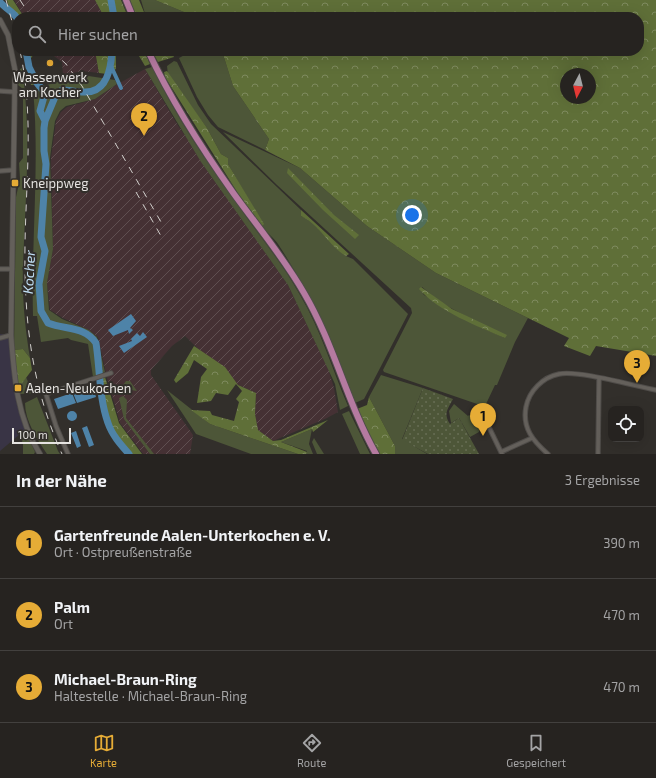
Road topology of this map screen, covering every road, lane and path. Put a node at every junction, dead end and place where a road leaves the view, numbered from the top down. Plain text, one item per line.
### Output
1 (126, 0) edge
2 (131, 12) edge
3 (0, 20) edge
4 (12, 50) edge
5 (13, 56) edge
6 (151, 56) edge
7 (0, 91) edge
8 (15, 92) junction
9 (14, 170) junction
10 (0, 171) edge
11 (0, 269) edge
12 (12, 269) junction
13 (11, 335) junction
14 (0, 338) edge
15 (111, 373) dead end
16 (599, 378) junction
17 (656, 390) edge
18 (484, 417) dead end
19 (532, 438) junction
20 (38, 453) edge
21 (502, 453) edge
22 (68, 454) edge
23 (376, 454) edge
24 (548, 454) edge
25 (598, 454) edge

1 - 2 highway
3 - 4 street
5 - 8 street
6 - 23 highway
7 - 8 street
8 - 9 street
9 - 10 street
9 - 12 street
11 - 12 street
12 - 13 street
13 - 14 street
13 - 20 street
15 - 22 street
16 - 17 street
16 - 19 street
16 - 25 street
18 - 21 street
19 - 21 street
19 - 24 street

